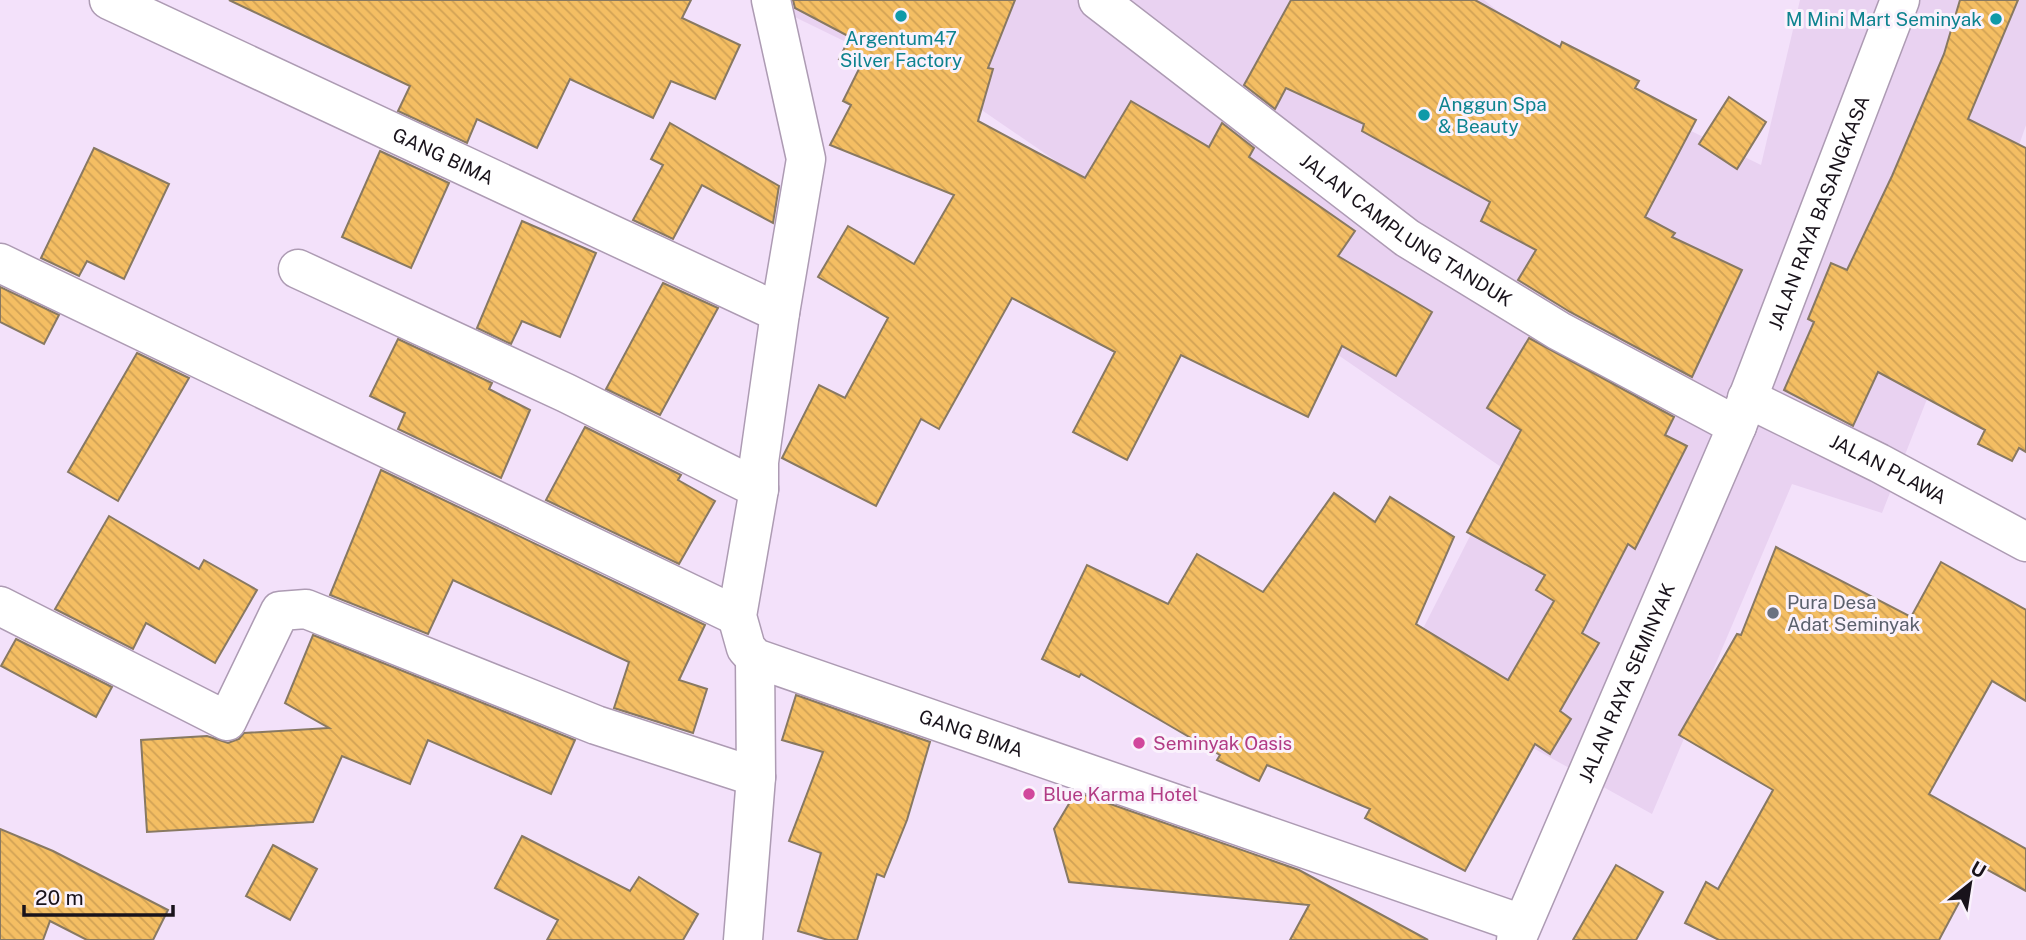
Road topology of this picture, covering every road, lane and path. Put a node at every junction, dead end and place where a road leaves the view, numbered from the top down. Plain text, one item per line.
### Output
1 (109, 0) edge
2 (771, 0) edge
3 (1098, 0) edge
4 (1900, 0) edge
5 (0, 262) edge
6 (298, 269) dead end
7 (780, 313) junction
8 (1742, 412) junction
9 (759, 489) junction
10 (2026, 542) edge
11 (0, 606) edge
12 (737, 616) junction
13 (755, 658) junction
14 (756, 777) junction
15 (1519, 932) edge
16 (743, 940) edge

1 - 7 street, GANG BIMA
2 - 7 street
3 - 8 street, JALAN CAMPLUNG TANDUK
4 - 8 street, JALAN RAYA BASANGKASA
5 - 12 street
6 - 9 street
7 - 9 street
8 - 10 street, JALAN PLAWA
8 - 15 street, JALAN RAYA SEMINYAK
9 - 12 street
11 - 14 street
12 - 13 street
13 - 14 street
13 - 15 street, GANG BIMA
14 - 16 street

